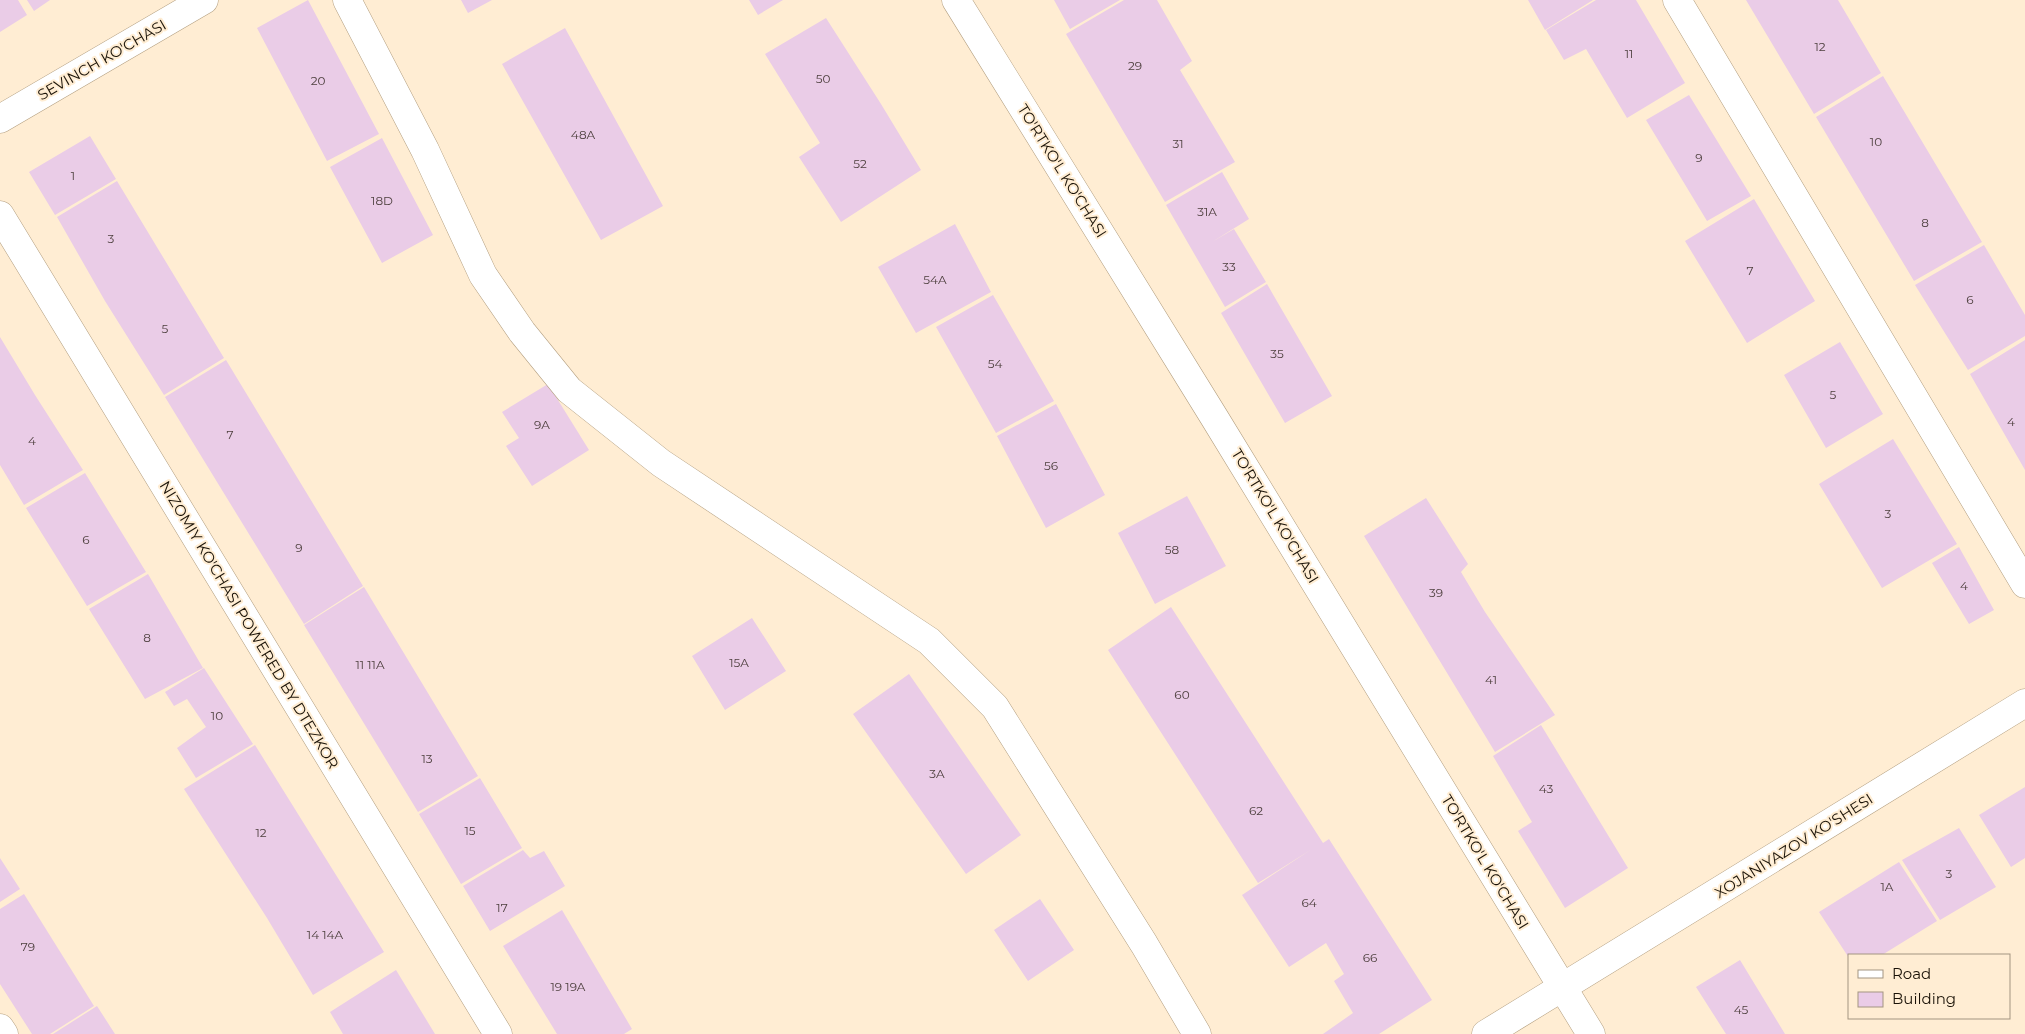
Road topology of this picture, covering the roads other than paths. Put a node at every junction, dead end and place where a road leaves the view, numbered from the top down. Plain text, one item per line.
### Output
1 (204, 0) edge
2 (346, 0) edge
3 (956, 0) edge
4 (1677, 0) edge
5 (0, 119) edge
6 (0, 215) edge
7 (2025, 584) edge
8 (2025, 703) edge
9 (1562, 988) junction
10 (0, 1028) edge
11 (4, 1034) edge
12 (498, 1034) edge
13 (1198, 1034) edge
14 (1486, 1034) edge
15 (1591, 1034) edge

1 - 5 street, SEVINCH KO'CHASI
2 - 13 street
3 - 9 street, TO'RTKO'L KO'CHASI
4 - 7 street
6 - 12 street, NIZOMIY KO'CHASI POWERED BY DTEZKOR
8 - 9 street, XOJANIYAZOV KO'SHESI
9 - 14 street, XOJANIYAZOV KO'SHESI
9 - 15 street, TO'RTKO'L KO'CHASI
10 - 11 street

